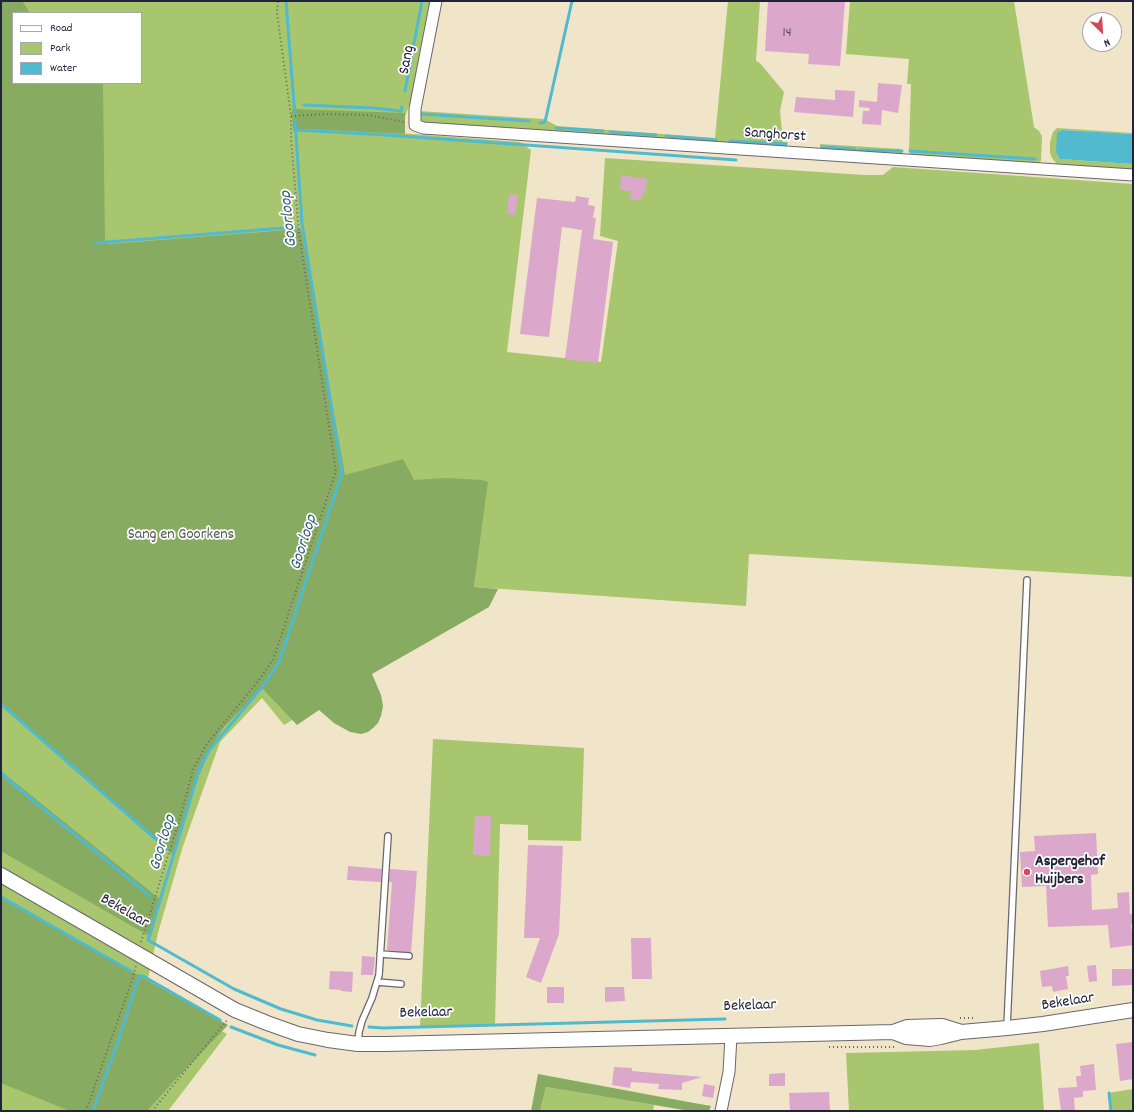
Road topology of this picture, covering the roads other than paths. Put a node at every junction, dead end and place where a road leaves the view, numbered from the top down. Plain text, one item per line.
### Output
1 (436, 1) edge
2 (415, 124) joint
3 (1133, 175) edge
4 (1027, 580) dead end
5 (388, 836) dead end
6 (1, 875) edge
7 (380, 954) junction
8 (409, 956) dead end
9 (377, 982) junction
10 (401, 984) dead end
11 (1133, 1010) edge
12 (1007, 1028) junction
13 (731, 1036) junction
14 (358, 1044) junction
15 (721, 1111) edge

1 - 2 street, Sang
2 - 3 street, Sanghorst
4 - 12 lane
5 - 7 lane
6 - 14 street, Bekelaar
7 - 8 lane
7 - 9 lane
9 - 10 lane
9 - 14 lane
11 - 12 street, Bekelaar
12 - 13 street, Bekelaar
13 - 14 street, Bekelaar
13 - 15 street

